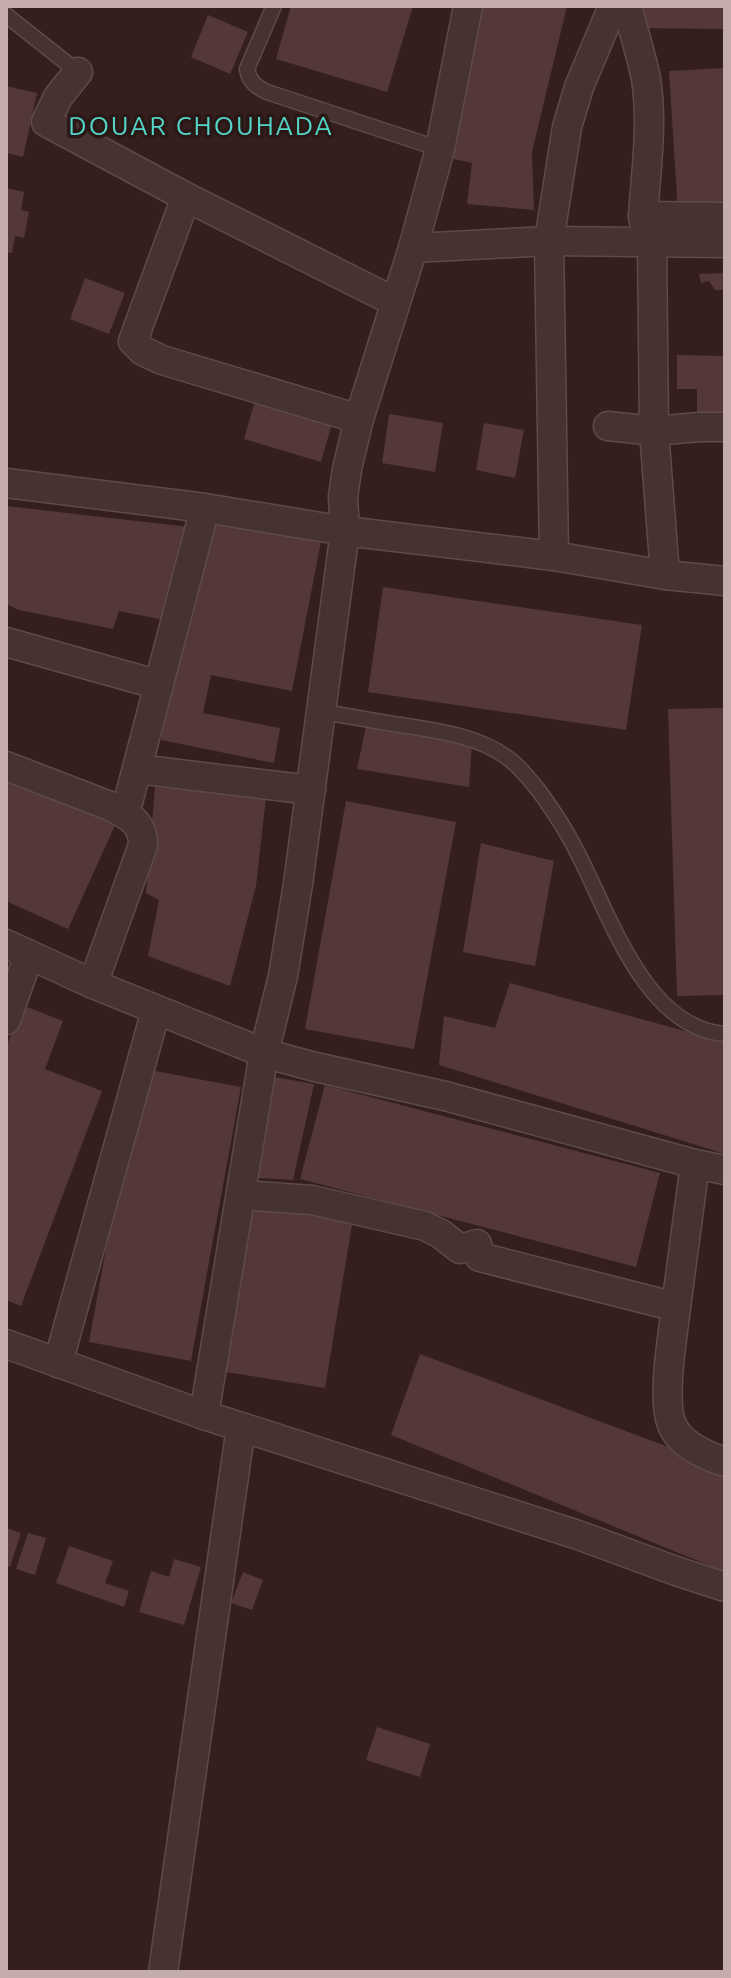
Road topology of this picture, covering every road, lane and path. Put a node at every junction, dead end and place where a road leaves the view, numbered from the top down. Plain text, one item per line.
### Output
1 (274, 6) edge
2 (468, 6) edge
3 (613, 6) edge
4 (627, 6) edge
5 (6, 15) edge
6 (78, 72) joint
7 (440, 149) junction
8 (186, 197) junction
9 (725, 217) edge
10 (648, 229) junction
11 (549, 241) junction
12 (725, 243) edge
13 (413, 248) junction
14 (395, 302) junction
15 (359, 419) junction
16 (608, 426) dead end
17 (725, 427) edge
18 (654, 431) junction
19 (6, 483) edge
20 (205, 508) junction
21 (345, 531) junction
22 (554, 556) junction
23 (665, 575) junction
24 (725, 581) edge
25 (6, 642) edge
26 (159, 685) junction
27 (322, 712) junction
28 (6, 766) edge
29 (137, 769) junction
30 (311, 790) junction
31 (125, 814) junction
32 (18, 950) edge
33 (93, 984) junction
34 (156, 1010) junction
35 (6, 1020) edge
36 (725, 1034) edge
37 (264, 1053) junction
38 (695, 1164) junction
39 (725, 1170) edge
40 (242, 1195) junction
41 (676, 1307) junction
42 (6, 1344) edge
43 (58, 1363) junction
44 (204, 1415) junction
45 (241, 1427) junction
46 (725, 1462) edge
47 (725, 1587) edge
48 (163, 1972) edge

1 - 7 lane
2 - 7 street
3 - 11 street
4 - 10 street
5 - 6 lane
6 - 8 street
7 - 13 street
8 - 14 street
8 - 15 street
9 - 10 street
10 - 11 street
10 - 12 street
10 - 18 street
11 - 13 street
11 - 22 street
13 - 14 street
14 - 15 street
15 - 21 street
16 - 18 street
17 - 18 street
18 - 23 street
19 - 20 street
20 - 21 street
20 - 26 street
21 - 22 street
21 - 27 street
22 - 23 street
23 - 24 street
25 - 26 street
26 - 29 street
27 - 30 street
27 - 36 lane
28 - 31 street
29 - 30 street
29 - 31 street
30 - 37 street
31 - 33 street
32 - 33 street
32 - 35 street
33 - 34 street
34 - 37 street
34 - 43 street
37 - 38 street
37 - 40 street
38 - 39 street
38 - 41 street
40 - 41 street
40 - 44 street
41 - 46 street
42 - 43 street
43 - 44 street
44 - 45 street
45 - 47 street
45 - 48 street

